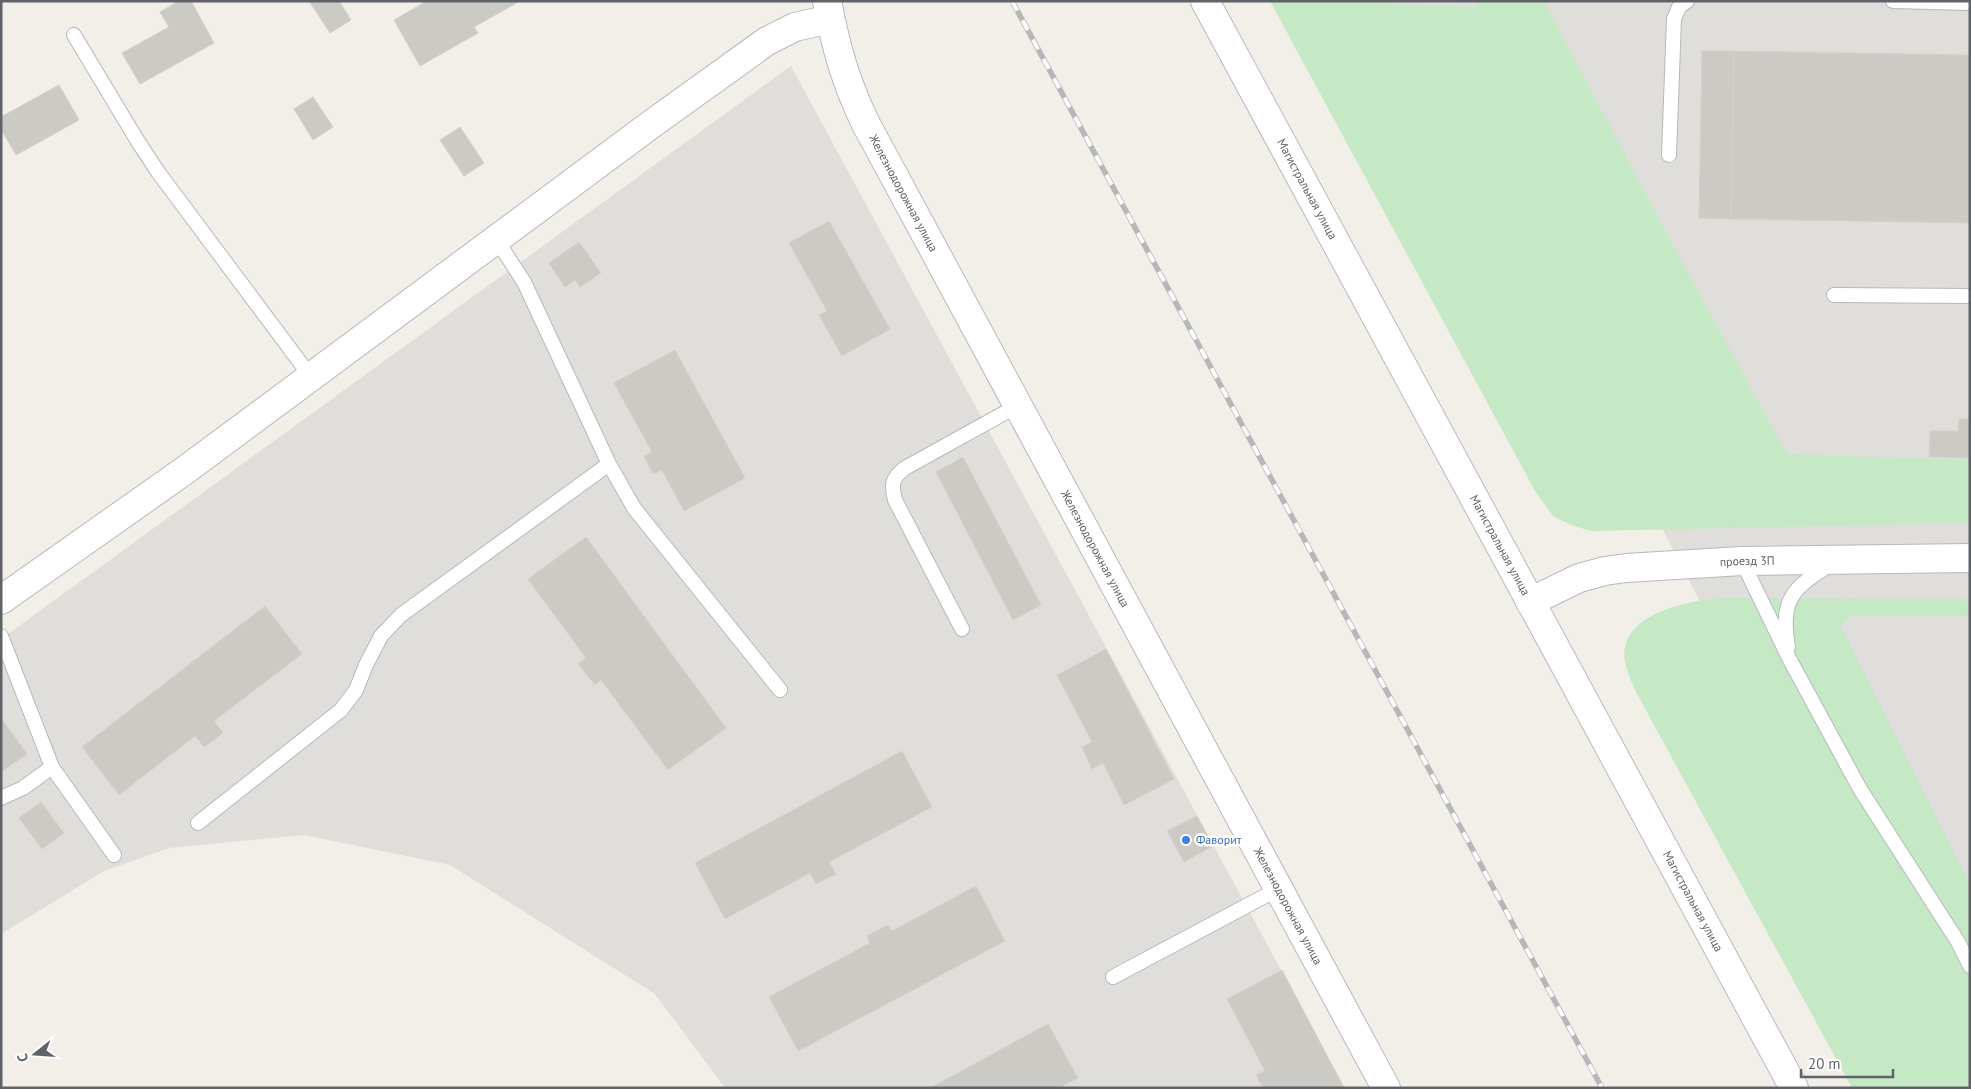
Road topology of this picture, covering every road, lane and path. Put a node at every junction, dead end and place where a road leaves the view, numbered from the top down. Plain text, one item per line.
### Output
1 (1205, 1) edge
2 (1687, 1) edge
3 (1893, 1) edge
4 (1968, 2) edge
5 (828, 10) edge
6 (74, 35) dead end
7 (1669, 155) dead end
8 (496, 239) junction
9 (1834, 294) dead end
10 (1970, 296) edge
11 (311, 377) junction
12 (1017, 406) junction
13 (609, 464) junction
14 (1970, 558) edge
15 (1837, 560) junction
16 (1742, 561) junction
17 (1, 600) edge
18 (1530, 602) junction
19 (962, 629) dead end
20 (1, 636) edge
21 (1790, 660) junction
22 (780, 690) dead end
23 (52, 767) junction
24 (1, 798) edge
25 (198, 823) dead end
26 (114, 855) dead end
27 (1278, 889) junction
28 (1964, 940) edge
29 (1970, 966) edge
30 (1113, 977) dead end
31 (1386, 1088) edge
32 (1794, 1088) edge

1 - 18 street, Магистральная улица
2 - 7 lane
3 - 4 lane
5 - 8 street
5 - 12 street, Железнодорожная улица
6 - 11 lane
8 - 11 street
8 - 13 lane
9 - 10 lane
11 - 17 street
12 - 19 lane
12 - 27 street, Железнодорожная улица
13 - 22 lane
13 - 25 lane
14 - 15 street, проезд 3П
15 - 16 street, проезд 3П
15 - 21 lane
16 - 18 street, проезд 3П
16 - 21 lane
18 - 32 street, Магистральная улица
20 - 23 lane
21 - 28 lane
23 - 24 lane
23 - 26 lane
27 - 30 lane
27 - 31 street, Железнодорожная улица
28 - 29 lane

